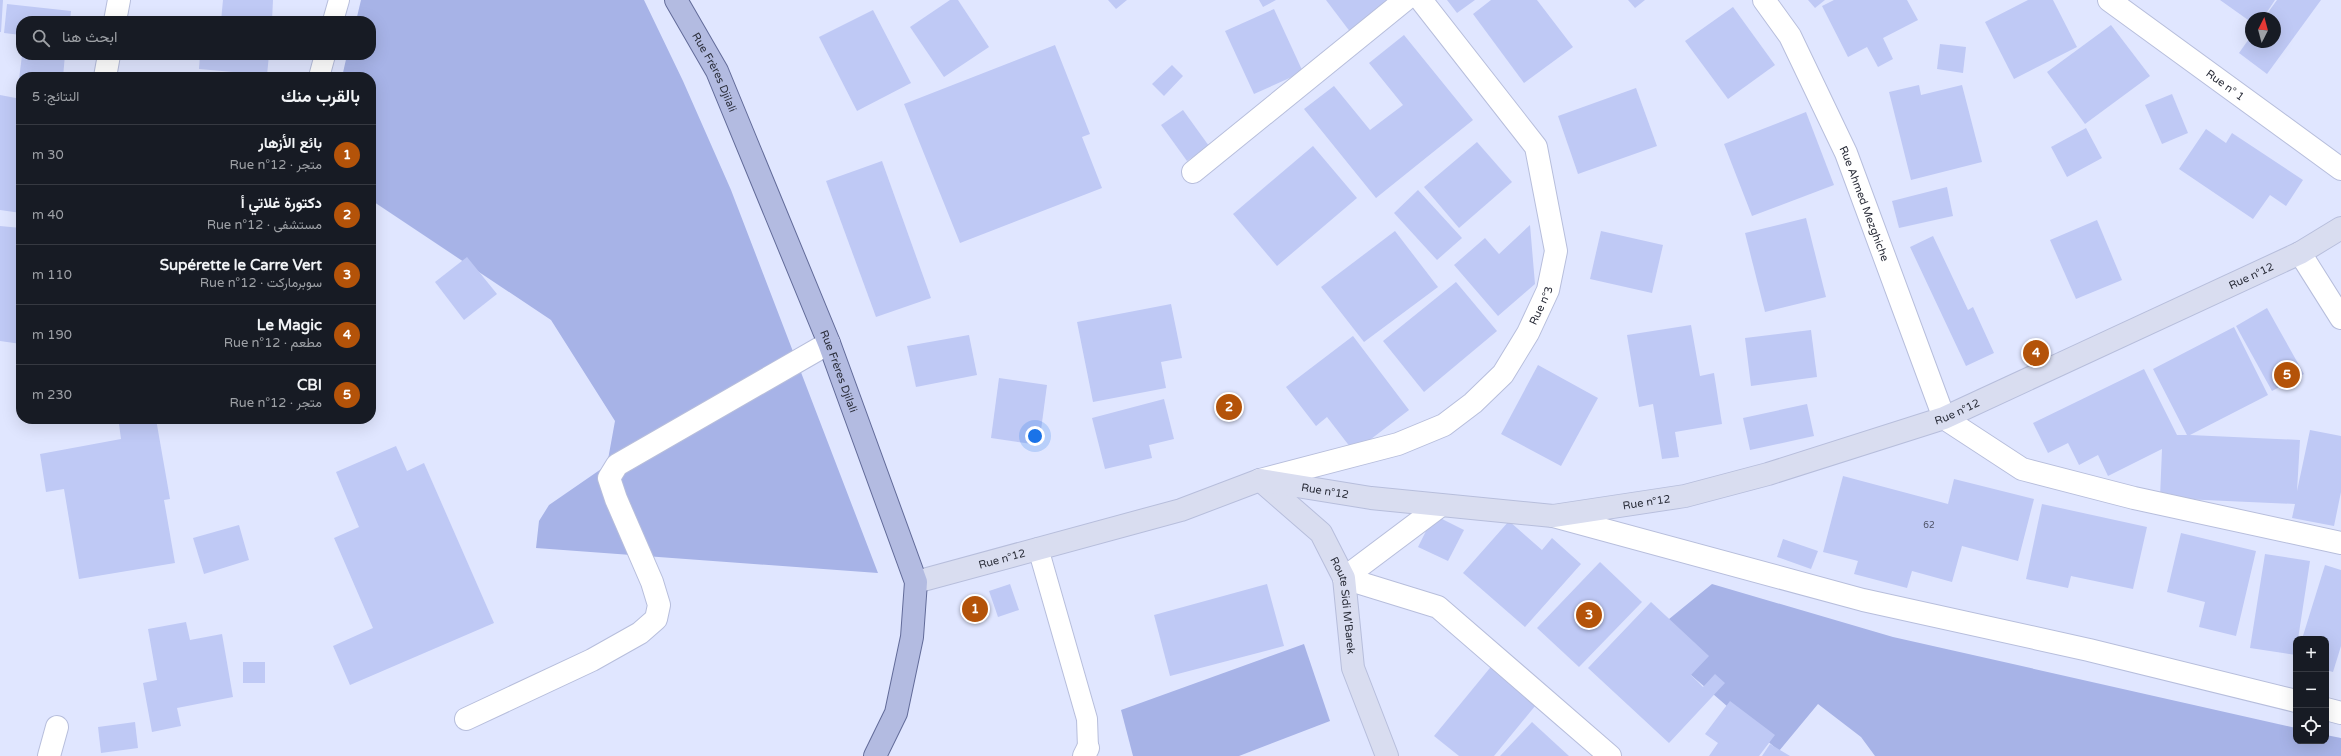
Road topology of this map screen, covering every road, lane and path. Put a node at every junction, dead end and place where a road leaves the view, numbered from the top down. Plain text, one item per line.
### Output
1 (119, 0) edge
2 (339, 0) edge
3 (676, 0) edge
4 (1405, 0) edge
5 (1421, 0) edge
6 (1764, 0) edge
7 (2109, 0) edge
8 (116, 16) edge
9 (335, 16) edge
10 (108, 60) edge
11 (324, 60) edge
12 (106, 72) edge
13 (320, 72) edge
14 (2341, 170) edge
15 (1194, 172) dead end
16 (2341, 228) edge
17 (2300, 253) junction
18 (2341, 318) edge
19 (829, 343) junction
20 (1944, 418) junction
21 (1260, 480) junction
22 (1440, 506) junction
23 (1553, 516) junction
24 (2341, 543) edge
25 (1038, 548) junction
26 (1344, 578) junction
27 (916, 582) junction
28 (2293, 700) edge
29 (2329, 710) edge
30 (2341, 713) edge
31 (466, 719) dead end
32 (57, 727) dead end
33 (1088, 753) edge
34 (49, 756) edge
35 (875, 756) edge
36 (1387, 756) edge
37 (1610, 756) edge

1 - 8 street
2 - 9 lane
3 - 19 main road, Rue Frères Djilali
4 - 15 street
5 - 21 street, Rue n°3
6 - 20 street, Rue Ahmed Mezghiche
7 - 14 street, Rue n° 1
10 - 12 street
11 - 13 lane
16 - 17 main road, Rue n°12
17 - 18 street
17 - 20 main road, Rue n°12
19 - 27 main road, Rue Frères Djilali
19 - 31 street
20 - 23 main road, Rue n°12
20 - 24 street
21 - 22 main road, Rue n°12
21 - 25 main road, Rue n°12
21 - 26 main road, Route Sidi M'Barek
22 - 23 main road, Rue n°12
22 - 26 street
23 - 28 street
25 - 27 main road, Rue n°12
25 - 33 lane
26 - 36 main road, Route Sidi M'Barek
26 - 37 street
27 - 35 main road, Rue Frères Djilali
29 - 30 street
32 - 34 street

